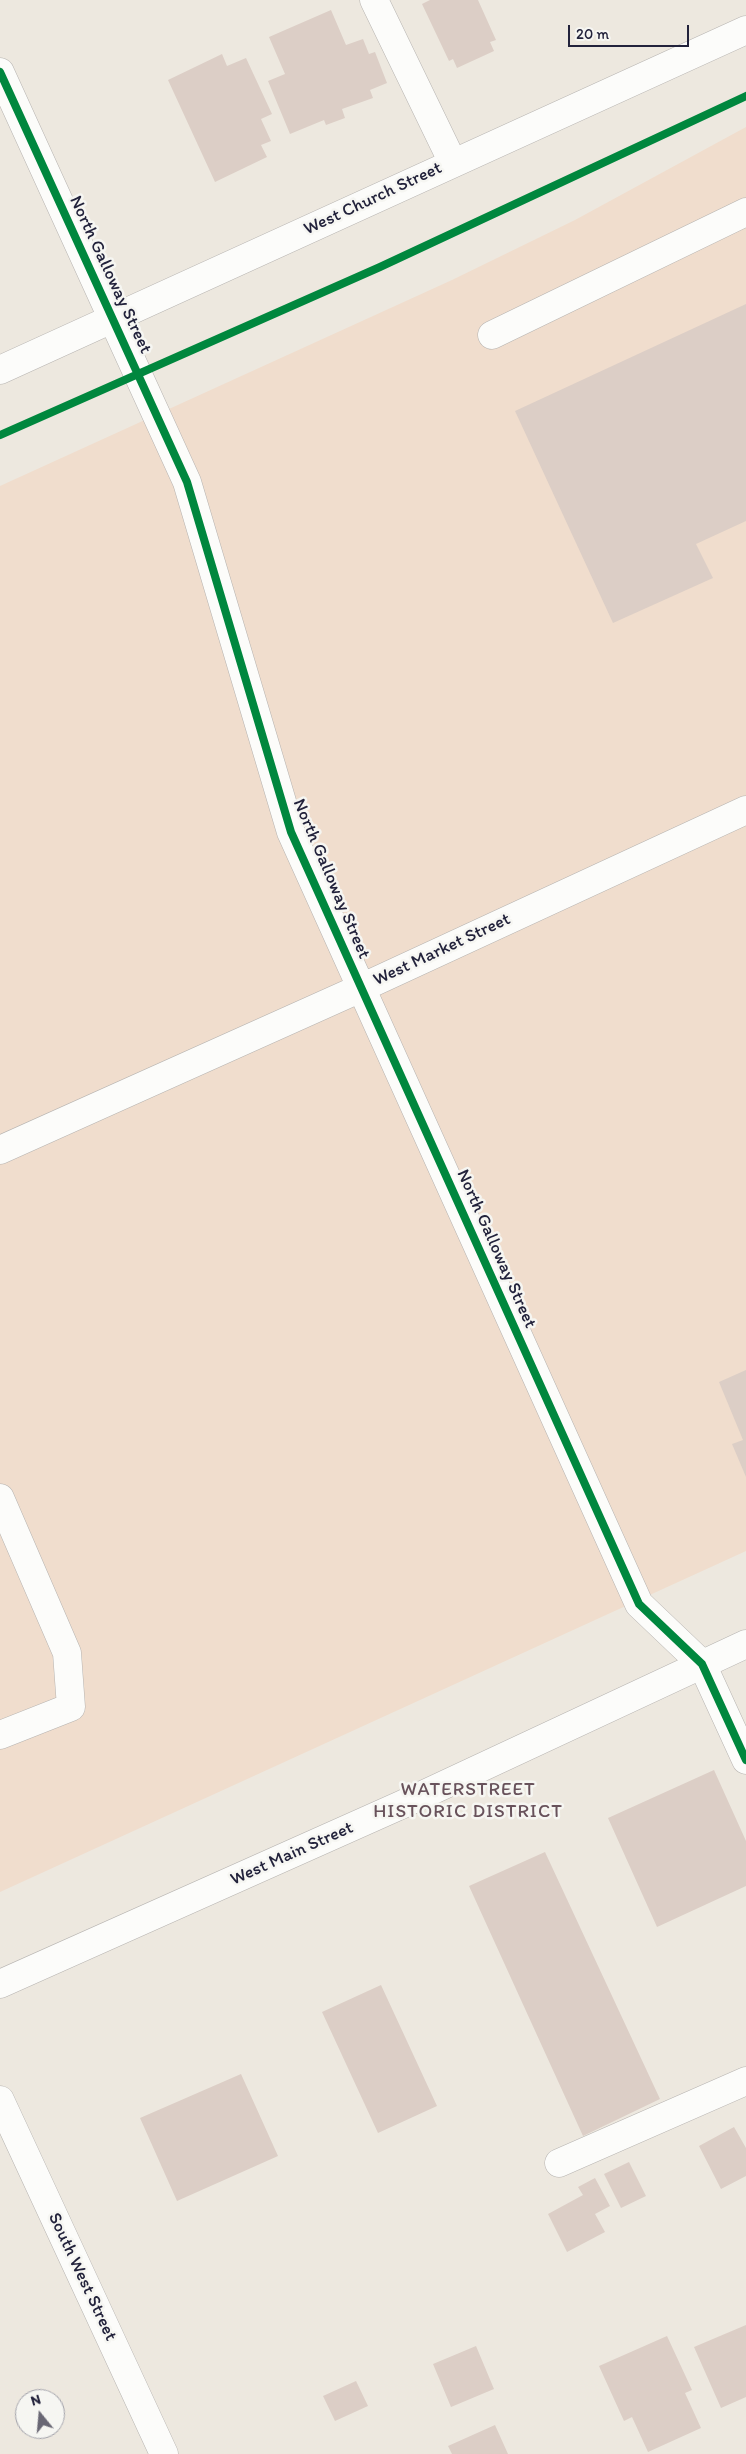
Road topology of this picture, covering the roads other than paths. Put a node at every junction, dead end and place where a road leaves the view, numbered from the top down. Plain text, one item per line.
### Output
1 (374, 0) edge
2 (746, 30) edge
3 (0, 72) edge
4 (453, 162) junction
5 (746, 212) edge
6 (114, 319) junction
7 (492, 335) dead end
8 (0, 370) edge
9 (746, 810) edge
10 (361, 988) junction
11 (0, 1150) edge
12 (0, 1498) edge
13 (746, 1644) edge
14 (702, 1664) junction
15 (0, 1735) edge
16 (746, 1760) edge
17 (0, 1984) edge
18 (746, 2080) edge
19 (0, 2100) edge
20 (559, 2163) dead end
21 (162, 2453) edge

1 - 4 main road
2 - 4 main road, West Church Street
3 - 6 main road, North Galloway Street
4 - 6 main road, West Church Street
5 - 7 main road
6 - 8 main road, West Church Street
6 - 10 main road, North Galloway Street
9 - 10 main road, West Market Street
10 - 11 main road, West Market Street
10 - 14 main road, North Galloway Street
12 - 15 main road
13 - 14 main road, West Main Street
14 - 16 main road
14 - 17 main road, West Main Street
18 - 20 main road
19 - 21 main road, South West Street

